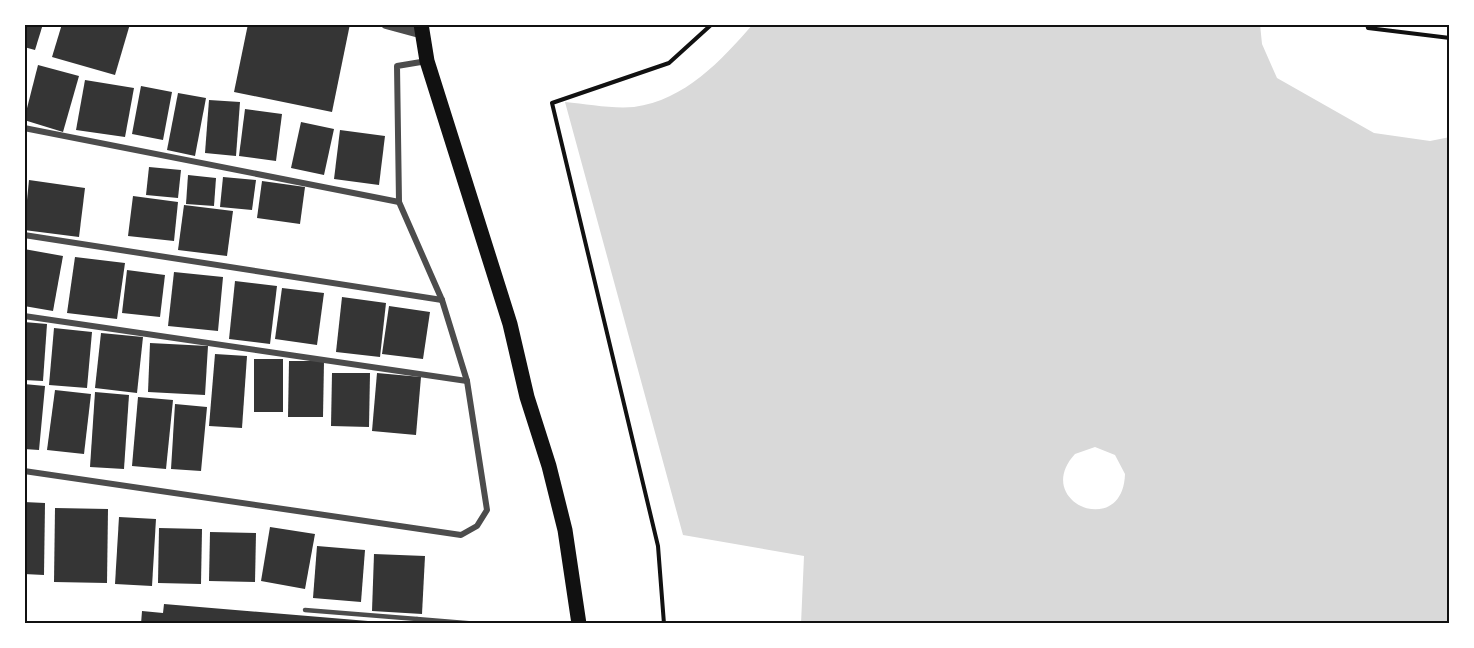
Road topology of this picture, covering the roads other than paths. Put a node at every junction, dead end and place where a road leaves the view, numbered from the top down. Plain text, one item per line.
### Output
1 (386, 24) edge
2 (422, 29) edge
3 (427, 61) junction
4 (24, 128) edge
5 (399, 201) junction
6 (24, 235) edge
7 (442, 300) junction
8 (24, 316) edge
9 (468, 381) junction
10 (24, 471) edge
11 (305, 610) dead end
12 (416, 622) edge
13 (478, 624) edge
14 (579, 624) edge

1 - 2 street
2 - 3 main road
3 - 5 street
3 - 14 main road
4 - 5 street
5 - 7 street
6 - 7 street
7 - 9 street
8 - 9 street
9 - 10 street
11 - 12 lane
12 - 13 lane

